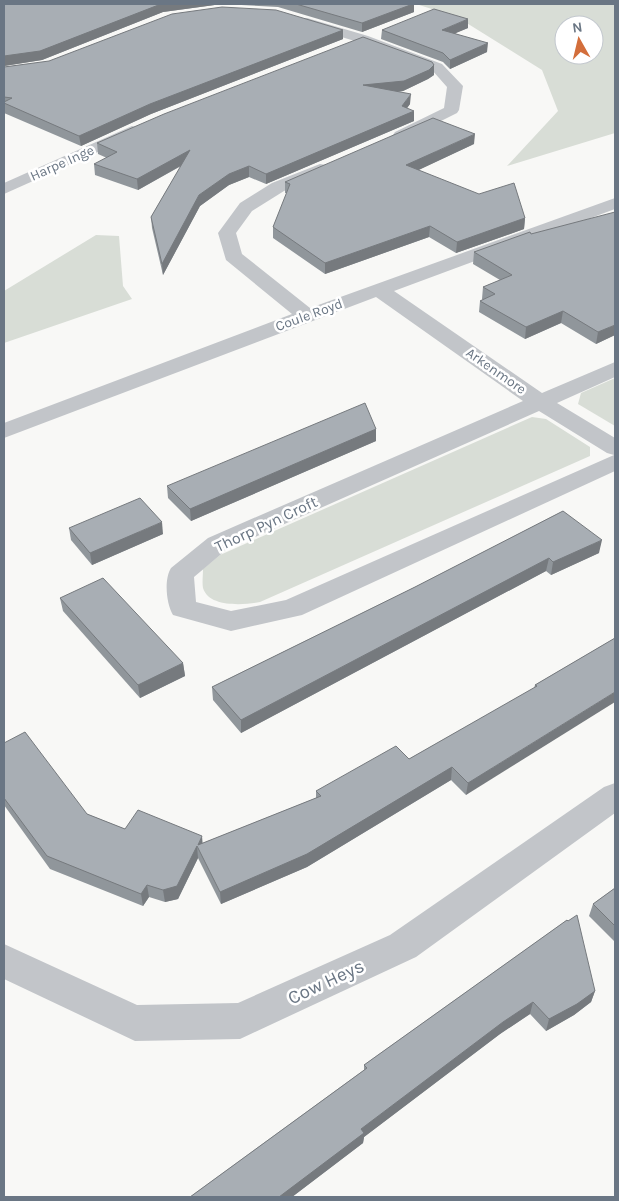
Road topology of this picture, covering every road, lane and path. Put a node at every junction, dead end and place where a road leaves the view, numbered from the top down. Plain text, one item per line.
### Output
1 (294, 18) edge
2 (381, 32) edge
3 (363, 39) junction
4 (336, 50) edge
5 (149, 123) edge
6 (386, 141) edge
7 (332, 164) edge
8 (4, 190) edge
9 (615, 203) edge
10 (379, 290) junction
11 (307, 316) junction
12 (615, 369) edge
13 (540, 402) junction
14 (4, 431) edge
15 (615, 448) edge
16 (615, 462) edge
17 (615, 796) edge
18 (4, 962) edge

1 - 3 street
2 - 3 street
3 - 4 street
3 - 6 street
5 - 8 street, Harpe Inge
7 - 11 street
9 - 10 street, Coule Royd
10 - 11 street, Coule Royd
10 - 13 street, Arkenmore
11 - 14 street, Coule Royd
12 - 13 street
13 - 15 street, Arkenmore
13 - 16 street, Thorp Pyn Croft
17 - 18 street, Cow Heys

